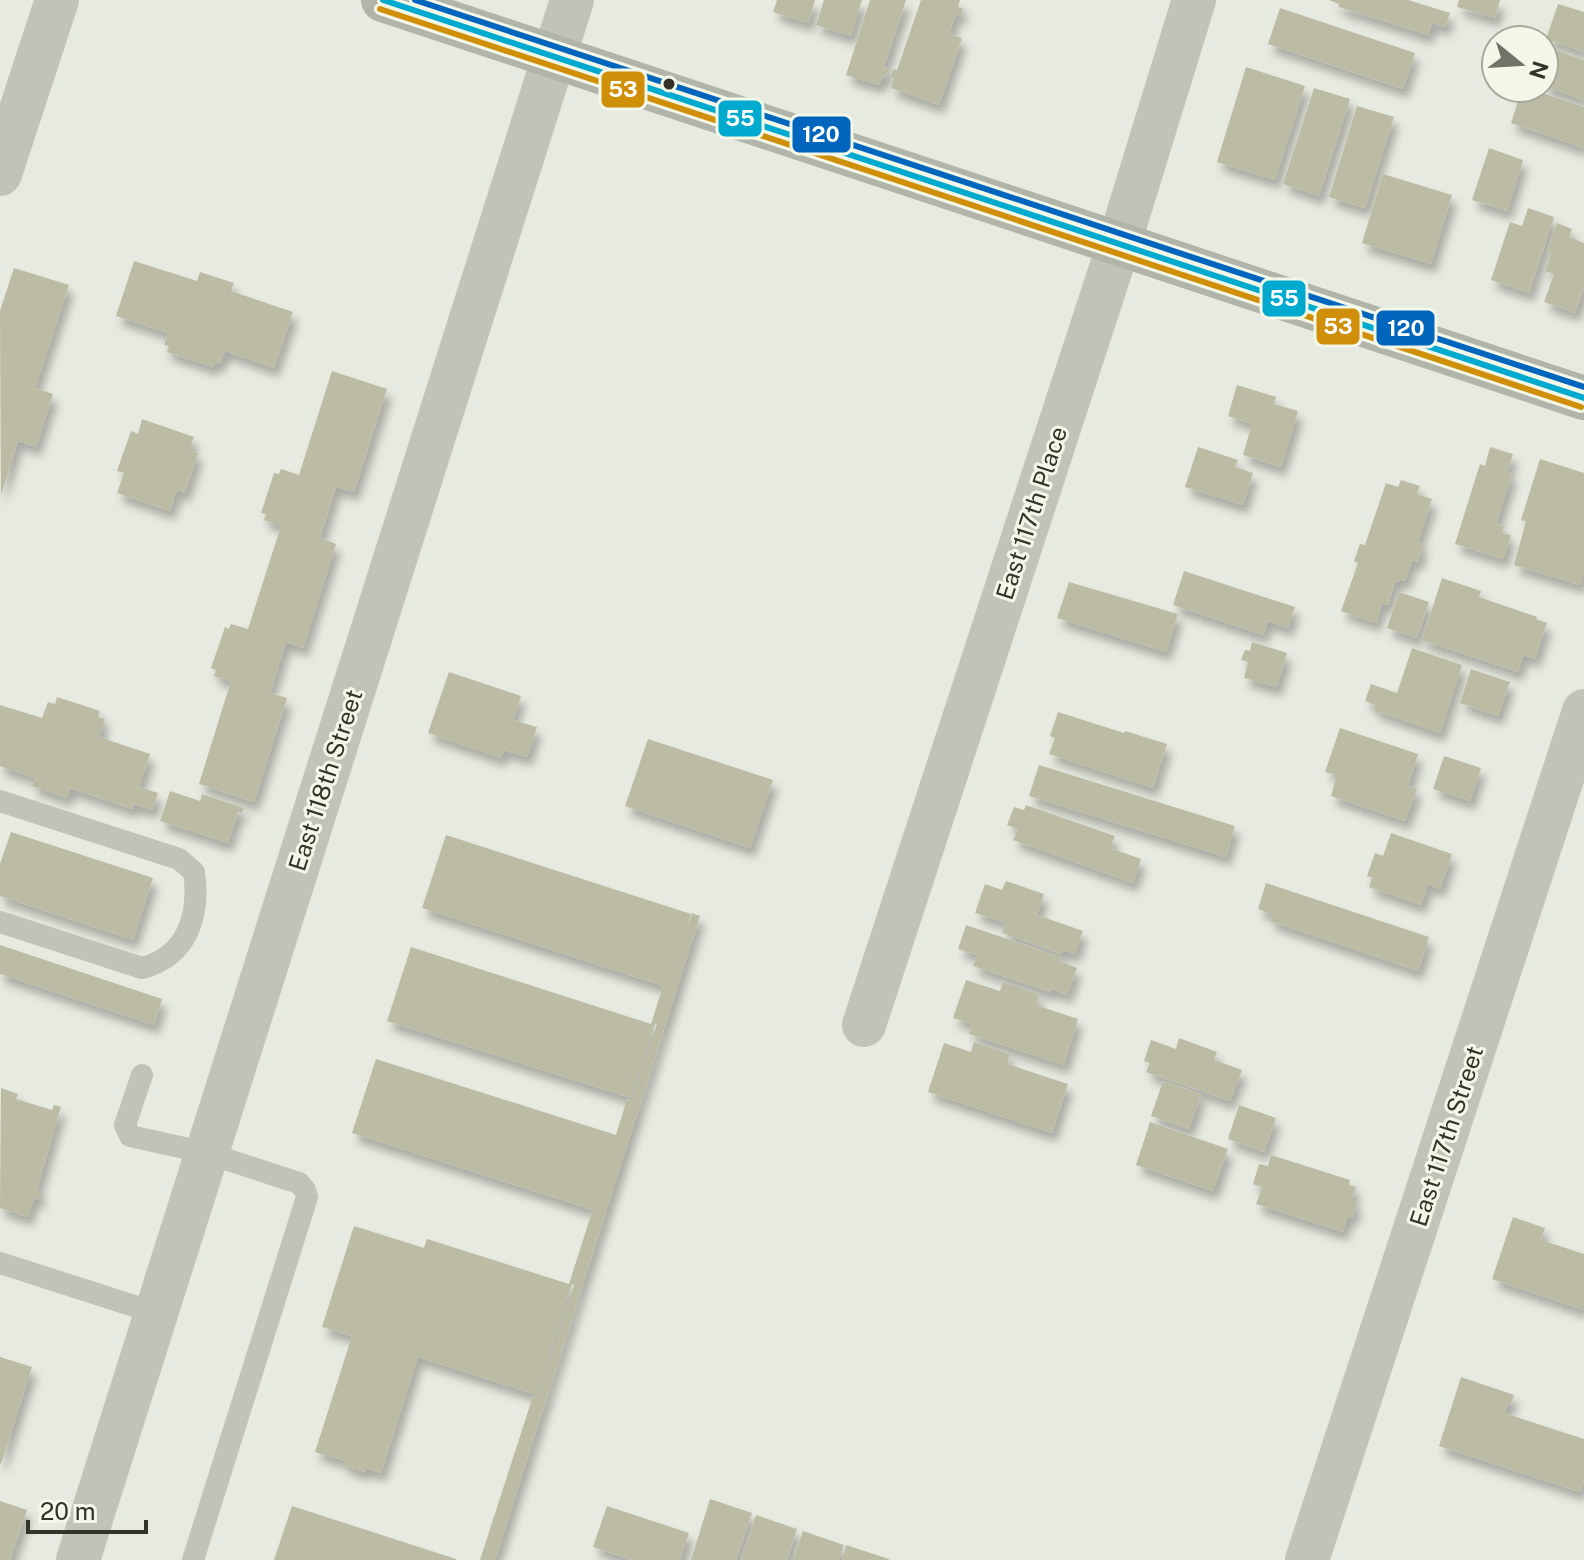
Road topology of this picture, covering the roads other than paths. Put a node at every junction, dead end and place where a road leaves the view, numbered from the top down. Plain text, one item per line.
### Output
1 (57, 0) edge
2 (383, 0) edge
3 (572, 0) edge
4 (1194, 0) edge
5 (554, 57) junction
6 (0, 174) edge
7 (1119, 244) junction
8 (1584, 398) edge
9 (1584, 711) edge
10 (0, 801) edge
11 (0, 922) edge
12 (864, 1025) dead end
13 (142, 1075) dead end
14 (207, 1153) junction
15 (0, 1263) edge
16 (156, 1313) junction
17 (78, 1560) edge
18 (193, 1560) edge
19 (1307, 1560) edge

1 - 6 street
2 - 5 main road
3 - 5 street, East 118th Street
4 - 7 street, East 117th Place
5 - 7 main road
5 - 14 street, East 118th Street
7 - 8 main road
7 - 12 street, East 117th Place
9 - 19 street, East 117th Street
10 - 11 lane
13 - 14 lane
14 - 16 street, East 118th Street
14 - 18 lane
15 - 16 lane
16 - 17 street, East 118th Street

